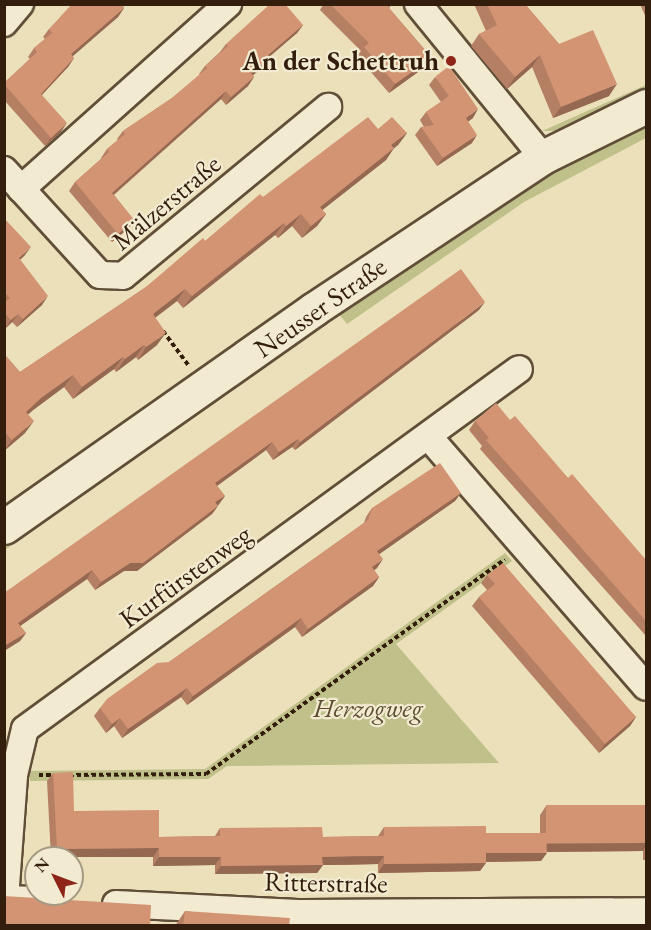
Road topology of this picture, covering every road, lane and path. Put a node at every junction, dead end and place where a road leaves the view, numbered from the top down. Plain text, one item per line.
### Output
1 (20, 4) edge
2 (228, 4) edge
3 (418, 4) edge
4 (4, 23) edge
5 (646, 106) edge
6 (328, 107) dead end
7 (543, 157) junction
8 (13, 179) edge
9 (158, 323) edge
10 (519, 369) dead end
11 (206, 388) junction
12 (428, 436) junction
13 (4, 527) edge
14 (522, 547) junction
15 (646, 687) edge
16 (14, 775) junction
17 (4, 899) edge
18 (24, 900) edge
19 (97, 903) edge
20 (646, 911) edge

1 - 4 street
2 - 8 street, Mälzerstraße
3 - 7 street
5 - 7 street, Neusser Straße
6 - 8 street, Mälzerstraße
7 - 11 street, Neusser Straße
9 - 11 path
10 - 12 street, Kurfürstenweg
11 - 13 street, Neusser Straße
12 - 14 street
12 - 16 street, Kurfürstenweg
14 - 15 street
14 - 16 path
16 - 17 street, Kurfürstenweg
17 - 18 street
19 - 20 street, Ritterstraße

